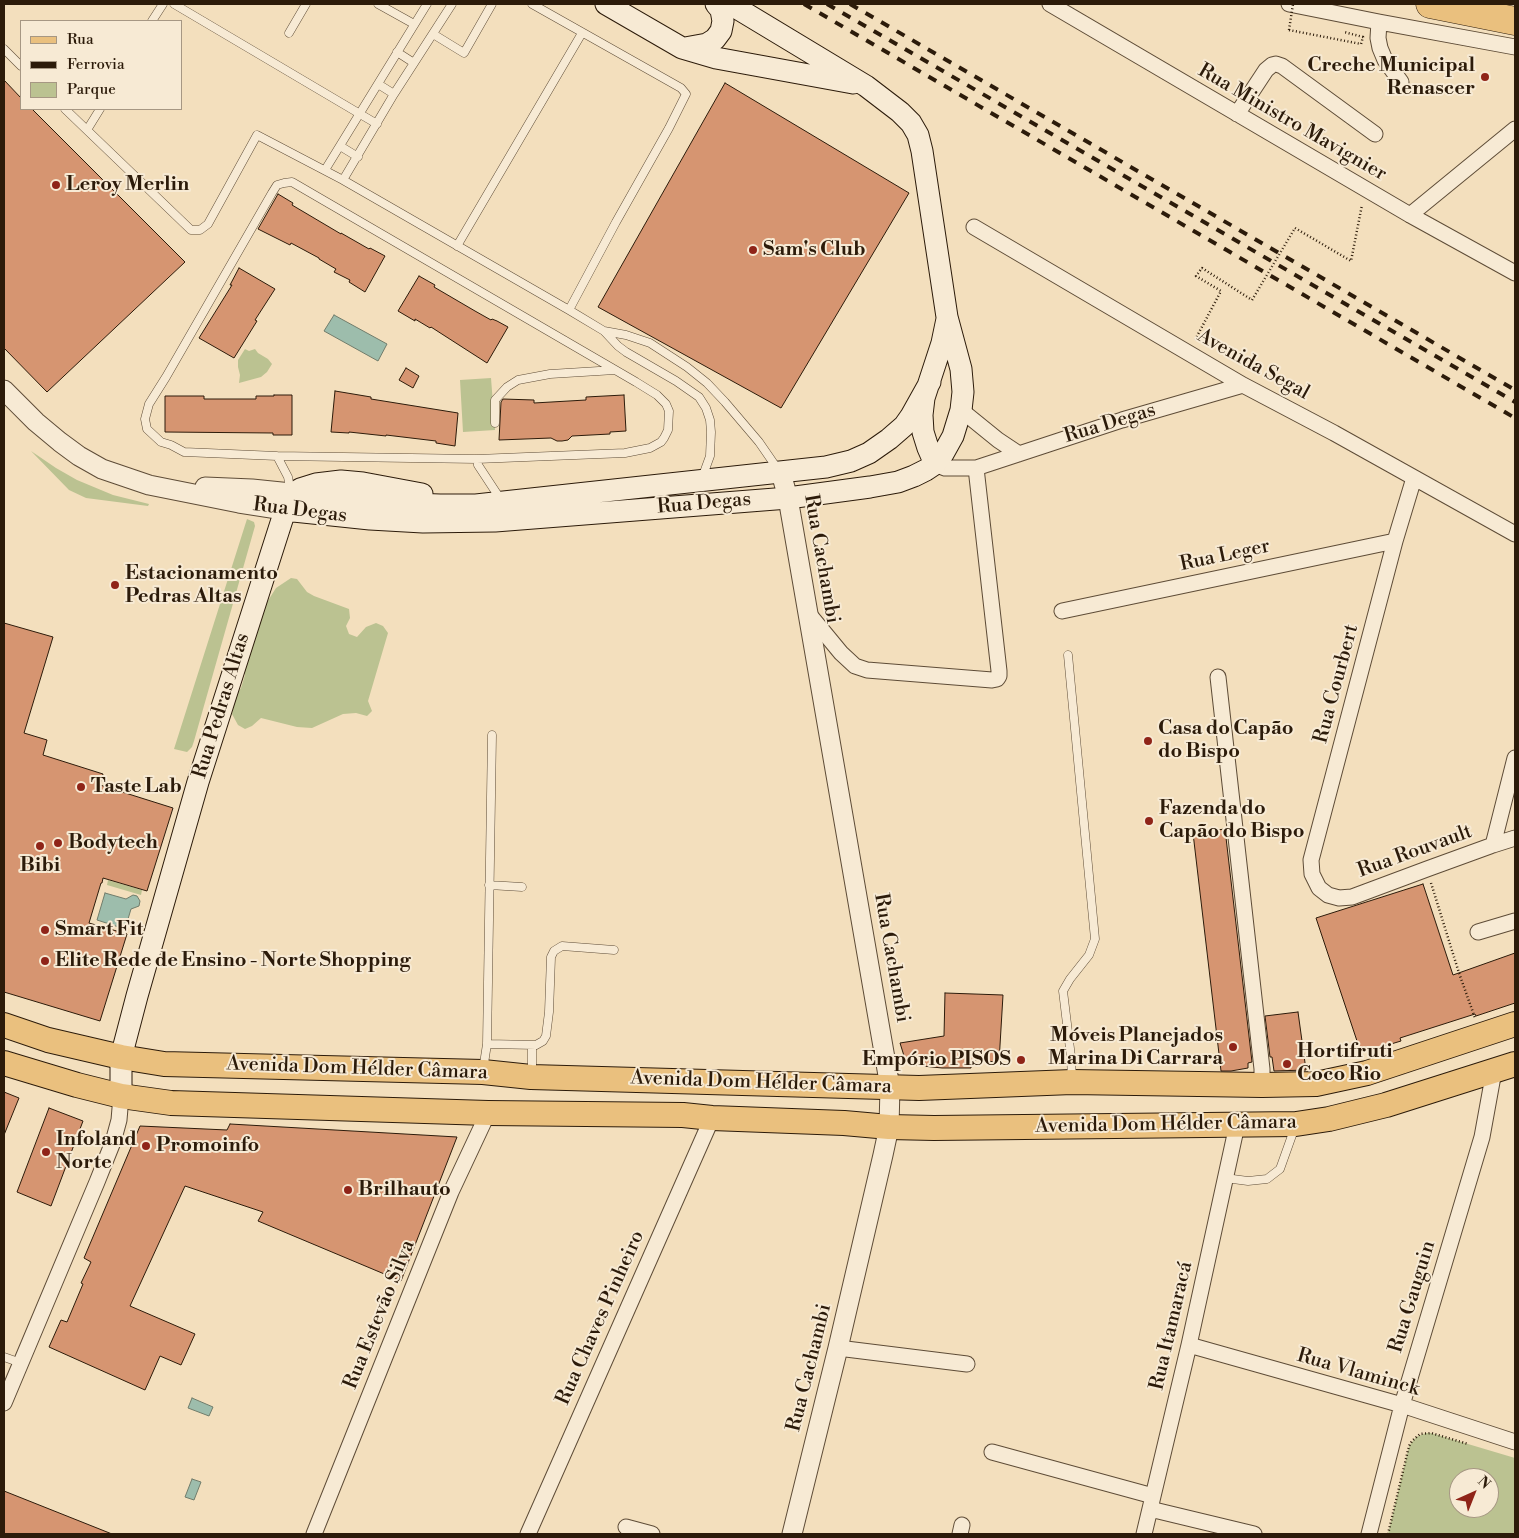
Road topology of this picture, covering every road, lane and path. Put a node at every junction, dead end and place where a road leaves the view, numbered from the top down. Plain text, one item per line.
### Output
1 (163, 4) edge
2 (174, 4) edge
3 (306, 4) edge
4 (380, 4) edge
5 (426, 4) edge
6 (452, 4) edge
7 (492, 4) edge
8 (532, 4) edge
9 (606, 4) edge
10 (716, 4) edge
11 (730, 4) edge
12 (1050, 4) edge
13 (1289, 4) edge
14 (1294, 4) edge
15 (1430, 4) edge
16 (153, 20) edge
17 (1515, 21) edge
18 (1379, 22) junction
19 (414, 24) junction
20 (1344, 32) dead end
21 (289, 33) dead end
22 (582, 33) junction
23 (432, 34) junction
24 (1515, 47) edge
25 (682, 48) junction
26 (4, 49) edge
27 (397, 52) junction
28 (414, 63) junction
29 (20, 65) edge
30 (1401, 82) dead end
31 (378, 84) junction
32 (866, 86) junction
33 (394, 94) junction
34 (66, 110) edge
35 (99, 110) edge
36 (359, 114) junction
37 (1237, 114) junction
38 (376, 124) junction
39 (1515, 128) edge
40 (87, 130) junction
41 (1375, 134) dead end
42 (340, 146) junction
43 (358, 156) junction
44 (325, 170) junction
45 (343, 180) junction
46 (1366, 189) junction
47 (1410, 214) junction
48 (974, 227) dead end
49 (457, 246) junction
50 (1515, 273) edge
51 (569, 310) junction
52 (947, 317) junction
53 (604, 331) junction
54 (1188, 352) junction
55 (616, 370) junction
56 (930, 382) junction
57 (1243, 385) junction
58 (4, 390) edge
59 (961, 410) junction
60 (495, 423) dead end
61 (1019, 454) junction
62 (278, 456) junction
63 (477, 459) junction
64 (935, 464) junction
65 (976, 468) junction
66 (781, 473) junction
67 (1414, 478) junction
68 (700, 482) junction
69 (788, 498) junction
70 (287, 501) junction
71 (502, 501) junction
72 (1515, 534) edge
73 (1395, 541) junction
74 (1062, 611) dead end
75 (808, 613) junction
76 (1068, 655) dead end
77 (1218, 677) dead end
78 (492, 735) dead end
79 (1515, 758) edge
80 (1515, 838) edge
81 (1493, 845) junction
82 (1427, 869) junction
83 (489, 885) junction
84 (522, 886) dead end
85 (1328, 895) joint
86 (1515, 921) edge
87 (1478, 932) dead end
88 (614, 950) dead end
89 (1515, 1024) edge
90 (4, 1025) edge
91 (1482, 1036) junction
92 (487, 1044) junction
93 (532, 1045) junction
94 (121, 1056) junction
95 (4, 1063) edge
96 (1505, 1067) edge
97 (483, 1072) junction
98 (531, 1077) junction
99 (1072, 1082) junction
100 (747, 1083) junction
101 (1262, 1085) junction
102 (890, 1087) junction
103 (121, 1096) junction
104 (488, 1113) junction
105 (712, 1118) junction
106 (1296, 1124) junction
107 (1237, 1125) junction
108 (889, 1127) junction
109 (1225, 1178) junction
110 (1189, 1345) junction
111 (838, 1348) junction
112 (4, 1357) edge
113 (21, 1363) junction
114 (967, 1364) dead end
115 (4, 1402) edge
116 (1402, 1405) junction
117 (1515, 1442) edge
118 (1468, 1444) dead end
119 (992, 1452) dead end
120 (1151, 1503) junction
121 (626, 1527) dead end
122 (314, 1534) edge
123 (528, 1534) edge
124 (652, 1534) edge
125 (792, 1534) edge
126 (1144, 1534) edge
127 (1254, 1534) edge
128 (1369, 1534) edge
129 (1388, 1534) edge

1 - 16 lane
2 - 36 lane
3 - 21 lane
4 - 19 lane
5 - 19 lane
6 - 23 lane
7 - 23 lane
8 - 22 lane
9 - 25 main road
10 - 25 main road
11 - 32 main road
12 - 37 street, Rua Ministro Mavignier
13 - 18 street
14 - 20 path, bridge
15 - 17 highway
18 - 24 street
18 - 30 street
19 - 27 lane
22 - 49 lane
22 - 51 lane
23 - 28 lane
25 - 32 main road
26 - 29 lane
27 - 28 lane
27 - 31 lane
28 - 33 lane
31 - 33 lane
31 - 36 lane
32 - 52 main road
33 - 38 lane
34 - 40 lane
35 - 40 lane
36 - 38 lane
36 - 42 lane
37 - 41 street
37 - 46 street, Rua Ministro Mavignier
38 - 43 lane
39 - 47 street
40 - 44 lane
42 - 43 lane
42 - 44 lane
43 - 45 lane
44 - 45 lane
45 - 49 lane
46 - 47 street, Rua Ministro Mavignier
46 - 54 path, bridge
47 - 50 street, Rua Ministro Mavignier
48 - 54 street, Avenida Segal
49 - 51 lane
51 - 53 lane
52 - 56 main road
52 - 59 main road
53 - 66 lane
53 - 68 lane
54 - 57 street, Avenida Segal
55 - 60 lane
55 - 62 lane
55 - 63 lane
56 - 64 main road
56 - 66 main road, Rua Degas
57 - 61 street, Rua Degas
57 - 67 street, Avenida Segal
58 - 70 street, Rua Degas
59 - 61 street
59 - 64 main road
61 - 65 street, Rua Degas
62 - 63 lane
62 - 70 lane
63 - 71 lane
64 - 65 street, Rua Degas
64 - 69 main road, Rua Degas
65 - 75 street
66 - 68 main road, Rua Degas
66 - 69 street, Rua Cachambi
67 - 72 street, Avenida Segal
67 - 73 street, Rua Courbert
68 - 71 main road, Rua Degas
69 - 70 main road, Rua Degas
69 - 75 street, Rua Cachambi
70 - 71 main road, Rua Degas
70 - 94 main road, Rua Pedras Altas
73 - 74 street, Rua Leger
73 - 85 street, Rua Courbert
75 - 102 street, Rua Cachambi
76 - 99 lane
77 - 101 street
78 - 83 lane
79 - 81 street
80 - 81 street, Rua Rouvault
81 - 82 street, Rua Rouvault
82 - 85 street, Rua Rouvault
82 - 91 path
83 - 84 lane
83 - 92 lane
86 - 87 street
88 - 93 lane
89 - 91 main road, Avenida Dom Hélder Câmara
90 - 94 main road, Avenida Dom Hélder Câmara
91 - 101 main road, Avenida Dom Hélder Câmara
92 - 93 lane
92 - 97 lane
93 - 98 lane
94 - 97 main road, Avenida Dom Hélder Câmara
94 - 103 main road, Rua Pedras Altas
95 - 103 main road, Avenida Dom Hélder Câmara
96 - 106 main road, Avenida Dom Hélder Câmara
96 - 116 street, Rua Gauguin
97 - 98 main road, Avenida Dom Hélder Câmara
98 - 100 main road, Avenida Dom Hélder Câmara
99 - 101 main road, Avenida Dom Hélder Câmara
99 - 102 main road, Avenida Dom Hélder Câmara
100 - 102 main road, Avenida Dom Hélder Câmara
100 - 105 main road
102 - 108 street, Rua Cachambi
103 - 104 main road, Avenida Dom Hélder Câmara
103 - 113 street
104 - 105 main road, Avenida Dom Hélder Câmara
104 - 122 street, Rua Estevão Silva
105 - 108 main road, Avenida Dom Hélder Câmara
105 - 123 street, Rua Chaves Pinheiro
106 - 107 main road, Avenida Dom Hélder Câmara
106 - 109 lane
107 - 108 main road, Avenida Dom Hélder Câmara
107 - 109 street, Rua Itamaracá
108 - 111 street, Rua Cachambi
109 - 110 street, Rua Itamaracá
110 - 116 street, Rua Vlaminck
110 - 120 street, Rua Itamaracá
111 - 114 street
111 - 125 street, Rua Cachambi
112 - 113 lane
113 - 115 street
116 - 117 street, Rua Vlaminck
116 - 128 street, Rua Gauguin
118 - 129 path
119 - 120 street
120 - 126 street, Rua Itamaracá
120 - 127 street
121 - 124 street

